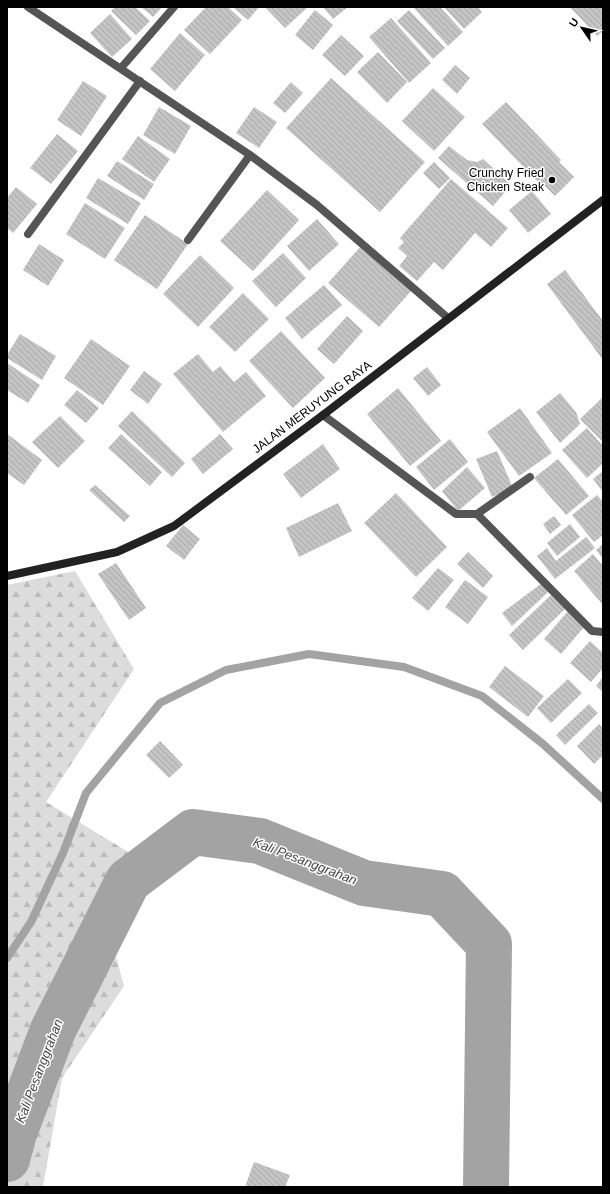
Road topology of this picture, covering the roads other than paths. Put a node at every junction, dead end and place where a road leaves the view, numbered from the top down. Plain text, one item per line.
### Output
1 (28, 7) edge
2 (174, 7) edge
3 (121, 68) junction
4 (140, 81) junction
5 (250, 154) junction
6 (603, 200) edge
7 (28, 234) dead end
8 (188, 240) dead end
9 (448, 318) junction
10 (323, 415) junction
11 (530, 477) dead end
12 (477, 514) junction
13 (7, 576) edge
14 (603, 632) edge

1 - 3 street
2 - 3 street
3 - 4 street
4 - 5 street
4 - 7 street
5 - 8 street
5 - 9 street
6 - 9 main road, JALAN MERUYUNG RAYA
9 - 10 main road, JALAN MERUYUNG RAYA
10 - 12 street
10 - 13 main road, JALAN MERUYUNG RAYA
11 - 12 street
12 - 14 street

